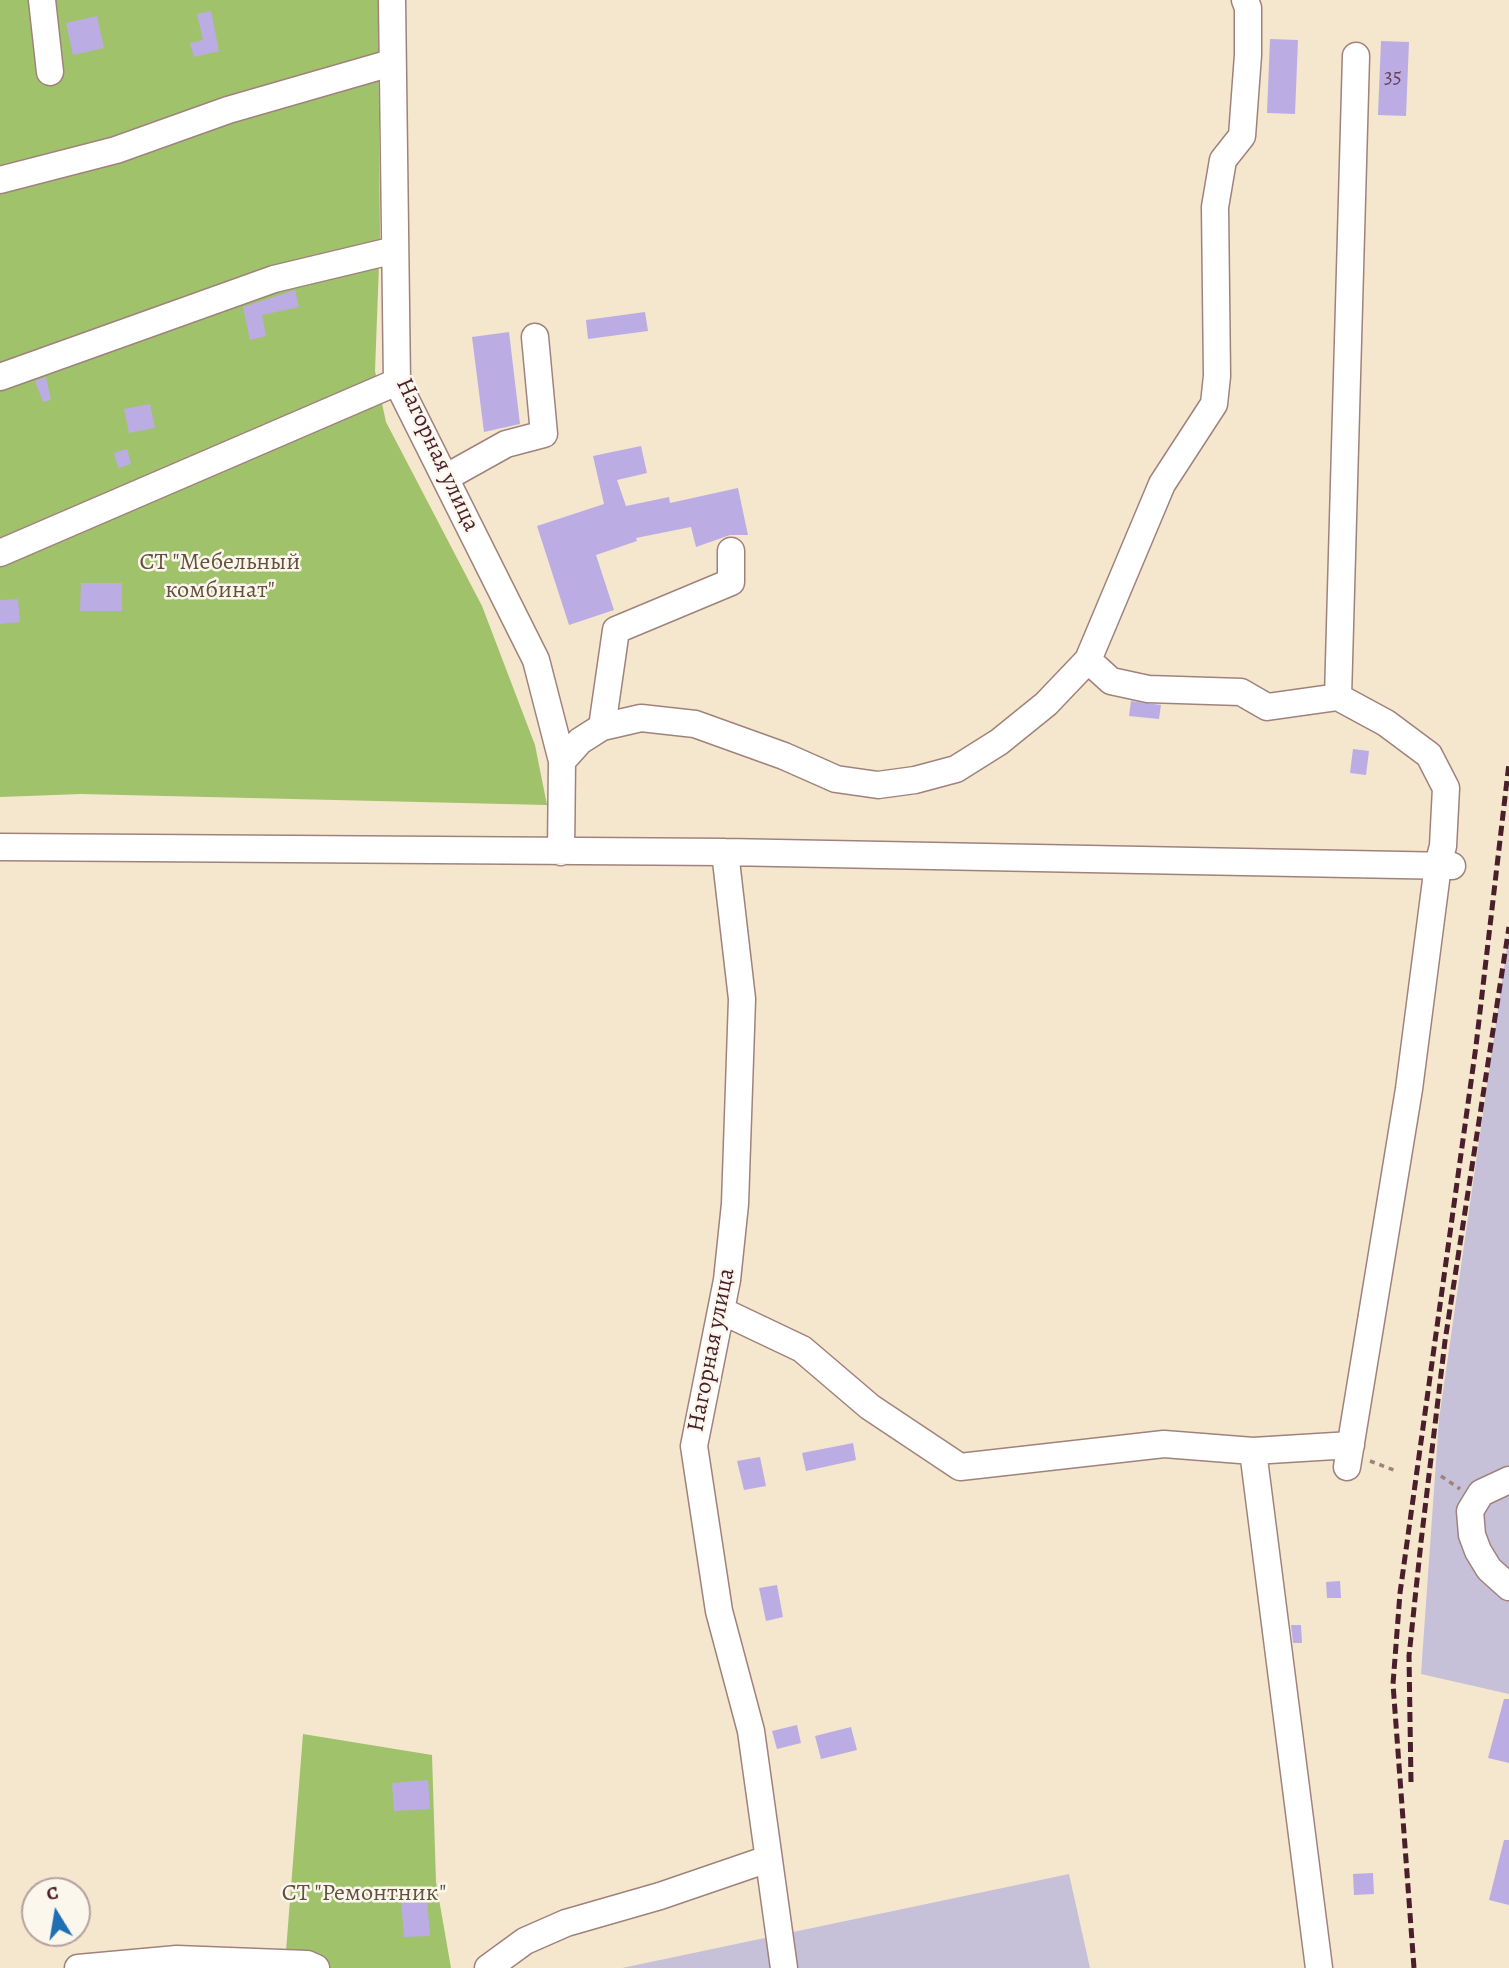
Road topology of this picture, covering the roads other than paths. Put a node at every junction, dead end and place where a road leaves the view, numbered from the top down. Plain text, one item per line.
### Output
1 (42, 0) edge
2 (392, 0) edge
3 (1245, 0) edge
4 (1356, 57) dead end
5 (391, 63) junction
6 (50, 72) dead end
7 (0, 180) edge
8 (395, 250) junction
9 (534, 337) dead end
10 (0, 377) edge
11 (397, 382) junction
12 (445, 478) junction
13 (731, 551) dead end
14 (0, 553) edge
15 (1088, 660) junction
16 (1338, 697) junction
17 (602, 727) junction
18 (562, 761) junction
19 (0, 848) edge
20 (562, 852) junction
21 (725, 852) junction
22 (1445, 866) junction
23 (722, 1311) junction
24 (1253, 1451) junction
25 (1509, 1480) edge
26 (1509, 1587) edge
27 (768, 1858) junction
28 (310, 1967) edge
29 (78, 1968) edge
30 (488, 1968) edge
31 (784, 1968) edge
32 (1319, 1968) edge

1 - 6 street
2 - 5 street, Нагорная улица
3 - 15 street
4 - 16 street
5 - 7 street
5 - 8 street, Нагорная улица
8 - 10 street
8 - 11 street, Нагорная улица
9 - 12 street
11 - 12 street, Нагорная улица
11 - 14 street
12 - 18 street, Нагорная улица
13 - 17 street
15 - 16 street
15 - 17 street
16 - 22 street
17 - 18 street
18 - 20 street, Нагорная улица
19 - 20 street
20 - 21 street
21 - 22 street
21 - 23 street, Нагорная улица
22 - 24 street
23 - 24 street
23 - 27 street, Нагорная улица
24 - 32 street
25 - 26 street
27 - 30 street
27 - 31 street, Нагорная улица
28 - 29 street

